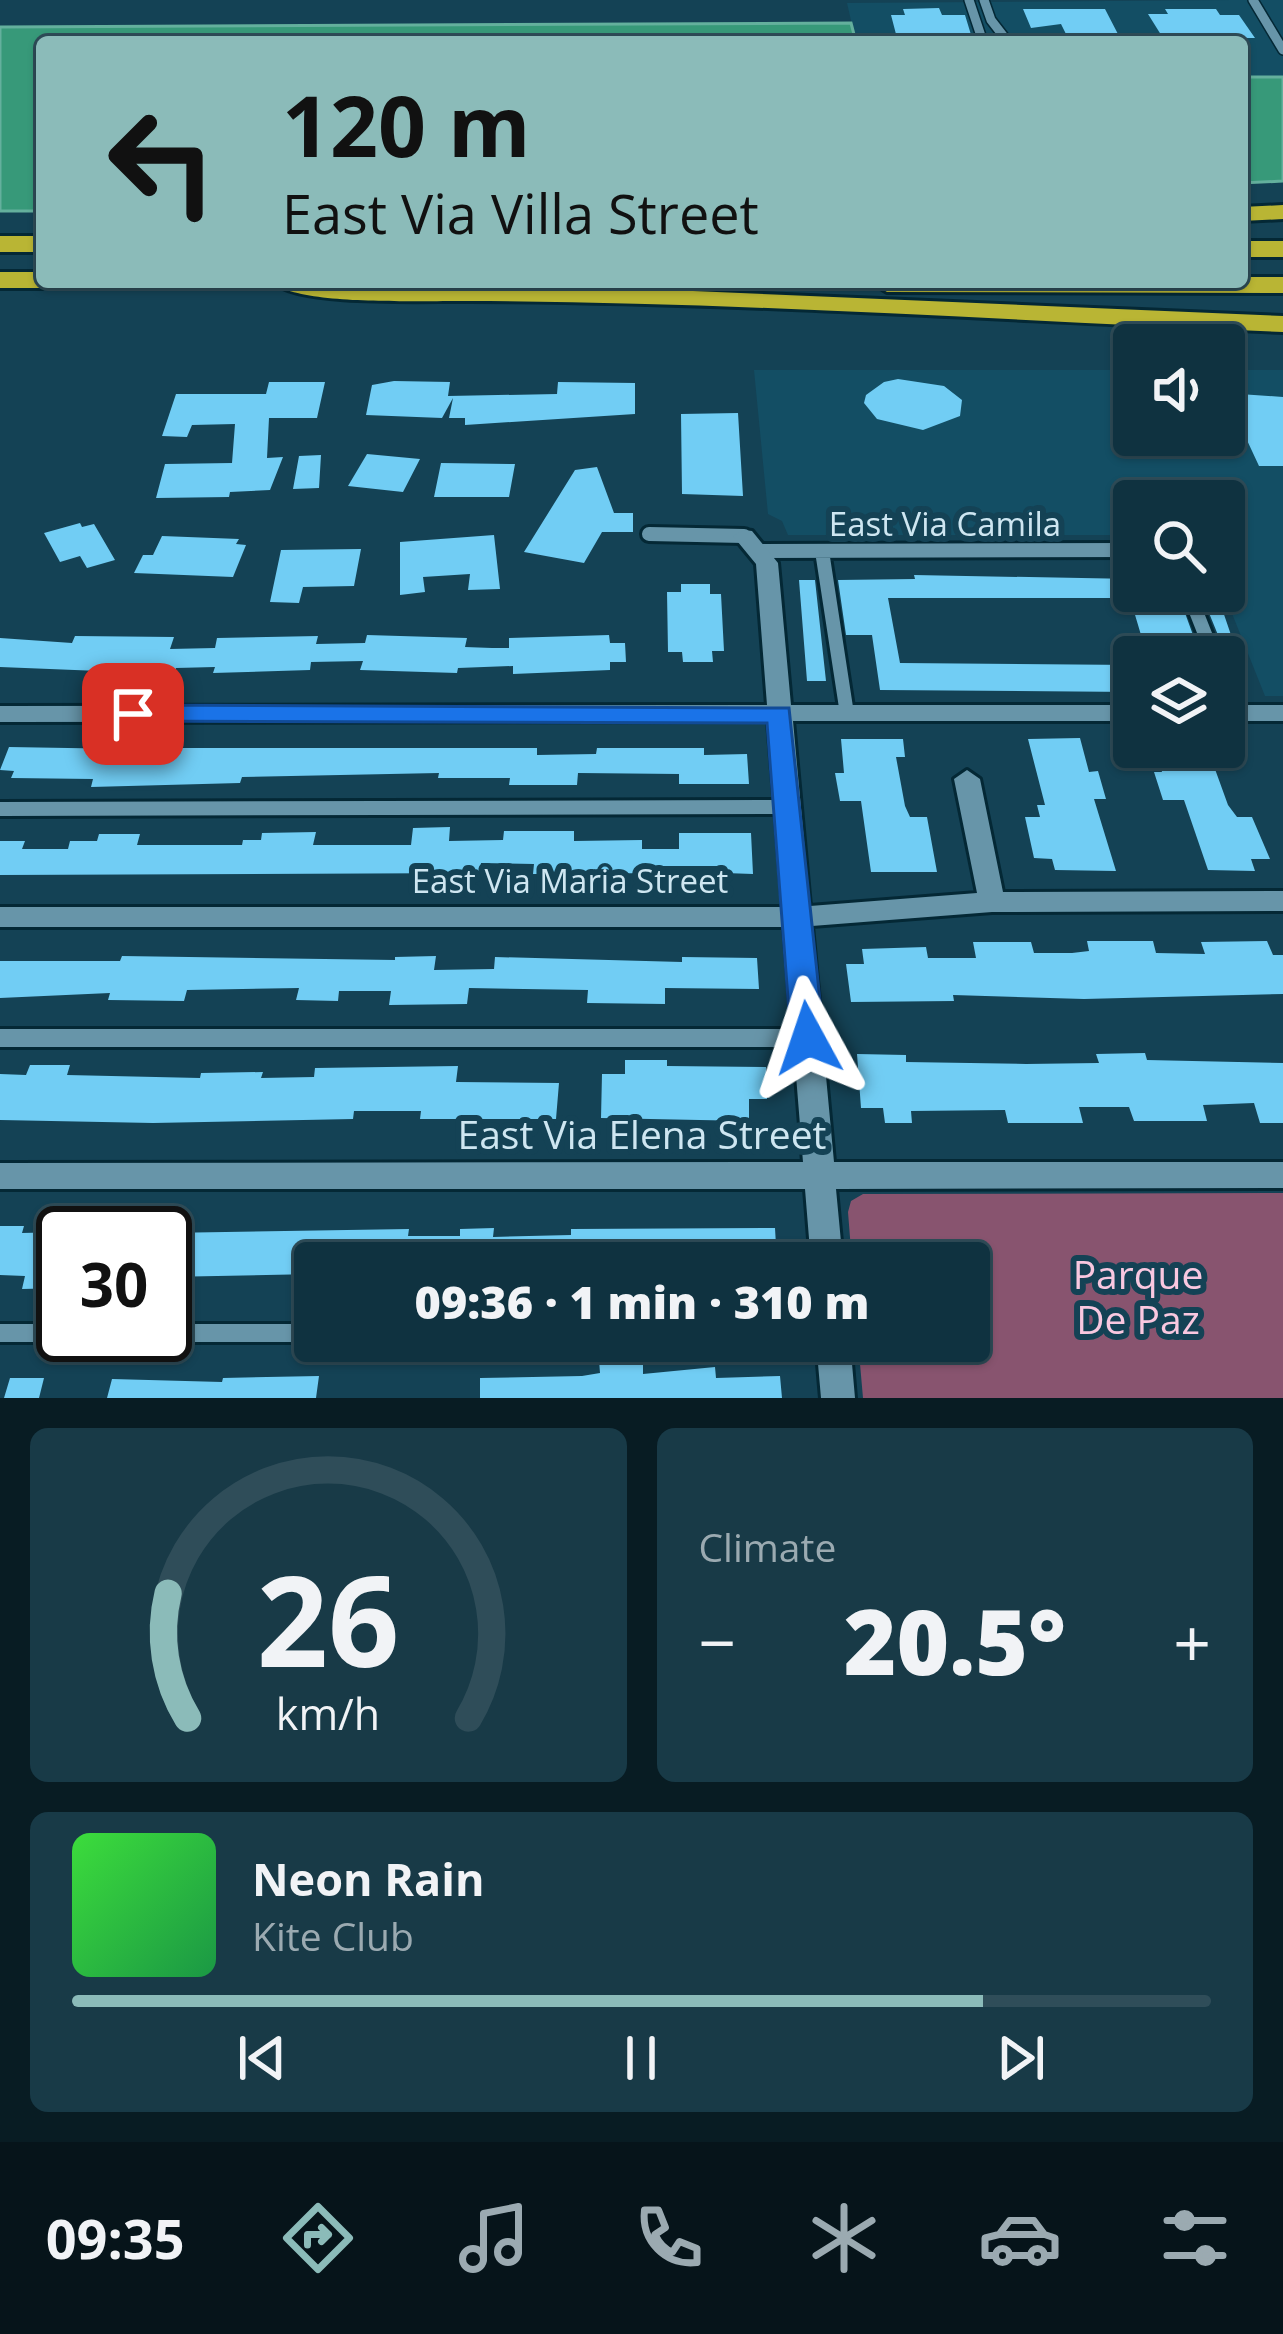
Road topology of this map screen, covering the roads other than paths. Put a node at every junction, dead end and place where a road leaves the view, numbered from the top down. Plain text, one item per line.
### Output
1 (969, 0) edge
2 (984, 0) edge
3 (1253, 0) edge
4 (981, 36) edge
5 (1003, 36) edge
6 (1282, 46) edge
7 (1283, 212) edge
8 (1248, 214) edge
9 (0, 244) edge
10 (36, 244) edge
11 (1248, 249) edge
12 (1283, 249) edge
13 (0, 269) edge
14 (36, 269) edge
15 (1248, 273) edge
16 (1283, 273) edge
17 (0, 280) edge
18 (36, 280) edge
19 (1248, 285) edge
20 (1283, 285) edge
21 (323, 288) edge
22 (1283, 324) edge
23 (649, 534) dead end
24 (750, 544) junction
25 (1113, 550) edge
26 (822, 551) junction
27 (1113, 713) edge
28 (1245, 713) edge
29 (1283, 713) edge
30 (0, 714) edge
31 (780, 714) junction
32 (847, 714) junction
33 (967, 778) dead end
34 (788, 807) junction
35 (0, 809) edge
36 (1283, 901) edge
37 (992, 902) junction
38 (797, 916) junction
39 (0, 917) edge
40 (0, 1038) edge
41 (808, 1038) junction
42 (1283, 1175) edge
43 (0, 1176) edge
44 (819, 1177) junction
45 (824, 1242) edge
46 (0, 1333) edge
47 (36, 1333) edge
48 (192, 1333) edge
49 (294, 1333) edge
50 (835, 1362) edge
51 (838, 1398) edge

1 - 4 lane
2 - 5 lane
3 - 6 lane
7 - 8 highway
9 - 10 highway
11 - 12 highway
13 - 14 highway
15 - 16 highway
17 - 18 highway
19 - 20 highway
21 - 22 highway
23 - 24 lane, East Via Camila
24 - 26 lane, East Via Camila
24 - 31 street
25 - 26 lane, East Via Camila
26 - 32 lane
27 - 32 street
28 - 29 street
30 - 31 street
31 - 32 street
31 - 34 street
33 - 37 street
34 - 35 lane
34 - 38 street
36 - 37 street, East Via Maria Street
37 - 38 street, East Via Maria Street
38 - 39 street, East Via Maria Street
38 - 41 street
40 - 41 lane
41 - 44 street
42 - 44 street, East Via Elena Street
43 - 44 street, East Via Elena Street
44 - 45 street
46 - 47 lane
48 - 49 lane
50 - 51 street

